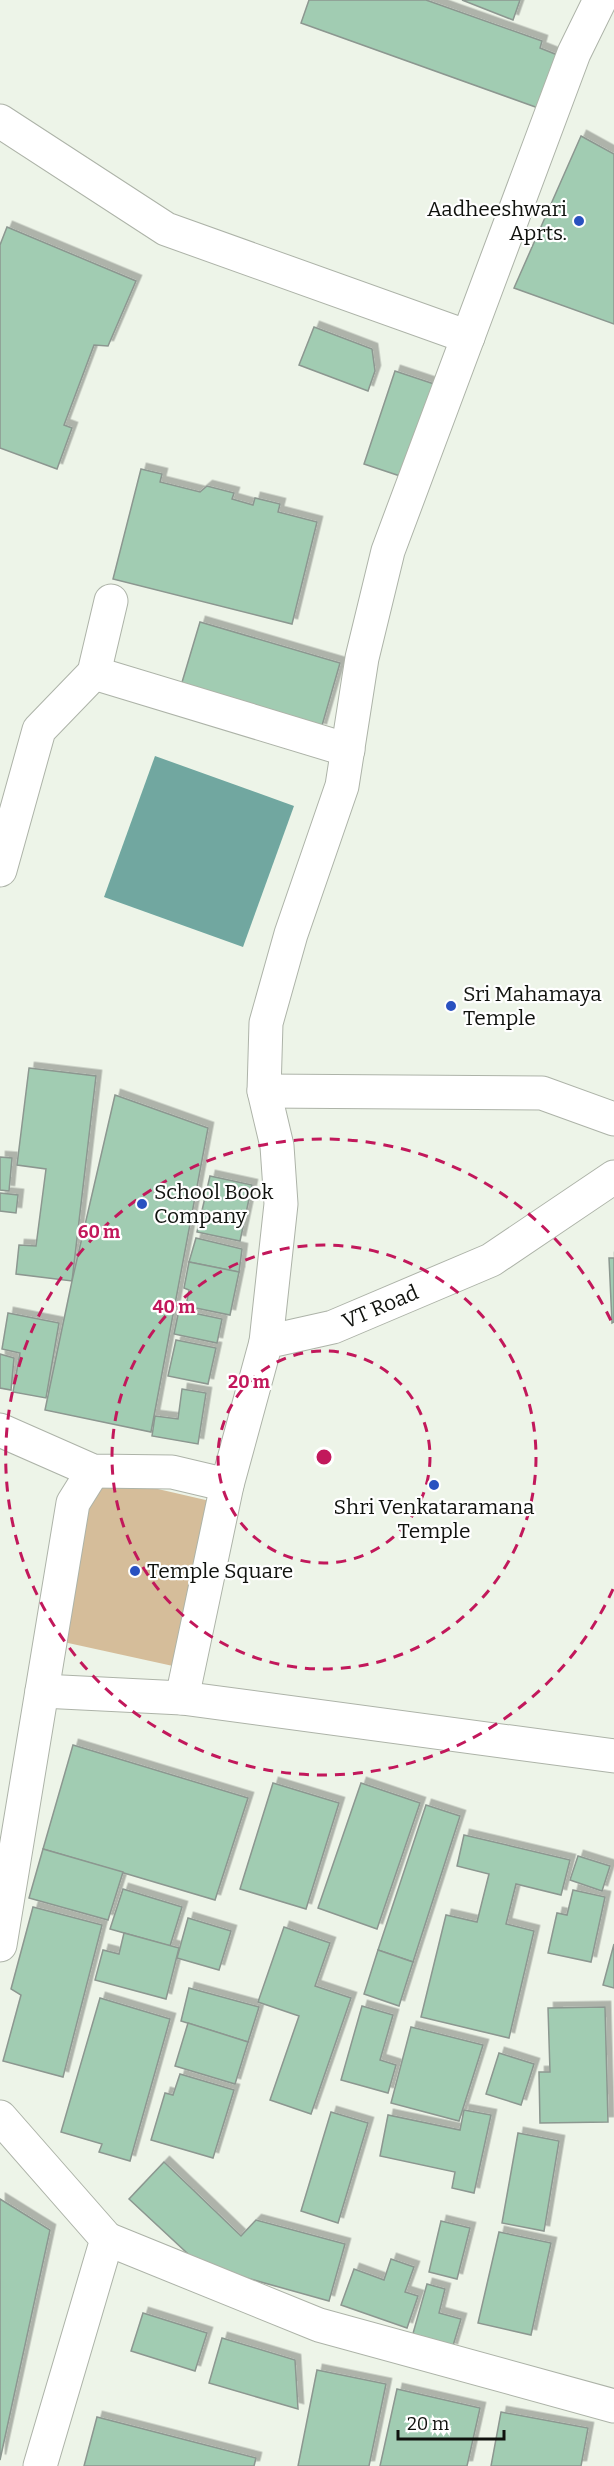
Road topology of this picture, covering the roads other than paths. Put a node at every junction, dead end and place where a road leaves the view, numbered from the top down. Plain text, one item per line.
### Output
1 (600, 0) edge
2 (0, 121) edge
3 (468, 337) junction
4 (111, 601) dead end
5 (94, 673) junction
6 (348, 750) junction
7 (0, 870) edge
8 (264, 1091) junction
9 (614, 1119) edge
10 (614, 1178) edge
11 (266, 1342) junction
12 (0, 1430) edge
13 (93, 1471) junction
14 (227, 1485) junction
15 (42, 1690) junction
16 (182, 1698) junction
17 (614, 1756) edge
18 (0, 1945) edge
19 (0, 2117) edge
20 (107, 2239) junction
21 (614, 2406) edge
22 (40, 2466) edge

1 - 3 street
2 - 3 street
3 - 6 street
4 - 5 street
5 - 6 street
5 - 7 street
6 - 8 street
8 - 9 street
8 - 11 street
10 - 11 street, VT Road
11 - 14 street
12 - 13 street
13 - 14 street
13 - 15 street
14 - 16 street
15 - 16 street
15 - 18 street
16 - 17 street
19 - 20 street
20 - 21 street
20 - 22 street

